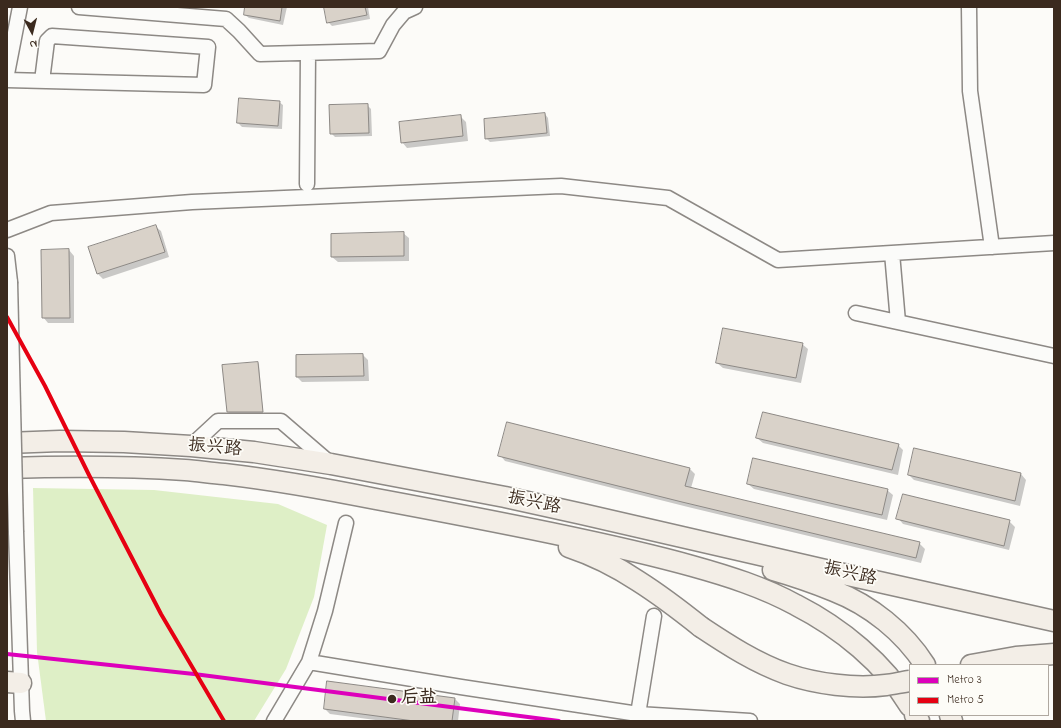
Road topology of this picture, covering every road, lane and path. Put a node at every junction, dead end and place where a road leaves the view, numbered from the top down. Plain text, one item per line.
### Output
1 (20, 7) edge
2 (79, 7) edge
3 (415, 7) edge
4 (969, 7) edge
5 (308, 53) junction
6 (7, 74) edge
7 (7, 80) edge
8 (42, 81) junction
9 (307, 184) dead end
10 (7, 230) edge
11 (1054, 242) edge
12 (992, 246) junction
13 (892, 253) junction
14 (7, 256) edge
15 (856, 313) dead end
16 (898, 322) junction
17 (1054, 356) edge
18 (7, 443) edge
19 (191, 446) junction
20 (331, 464) junction
21 (7, 468) edge
22 (499, 522) junction
23 (346, 523) dead end
24 (666, 533) junction
25 (654, 616) dead end
26 (1054, 621) edge
27 (1054, 654) edge
28 (309, 662) junction
29 (924, 664) edge
30 (977, 664) edge
31 (909, 680) edge
32 (14, 682) edge
33 (909, 705) edge
34 (638, 714) junction
35 (727, 720) edge
36 (24, 721) edge
37 (274, 721) edge
38 (750, 721) edge

1 - 6 street
2 - 5 street
3 - 5 street
4 - 12 street
5 - 9 street
7 - 8 street
8 - 8 street
10 - 13 street
11 - 12 street
12 - 13 street
13 - 16 street
14 - 32 street, bridge
15 - 16 street
16 - 17 street
18 - 19 highway, 振兴路
19 - 20 highway, 振兴路
19 - 20 street
20 - 24 highway, 振兴路
21 - 22 highway, 振兴路
22 - 31 highway, bridge
22 - 33 highway, 振兴路
23 - 28 street
24 - 26 highway, 振兴路
24 - 29 highway
25 - 34 street
27 - 30 highway
28 - 34 street
28 - 37 street
32 - 36 street
34 - 35 street
35 - 38 street

